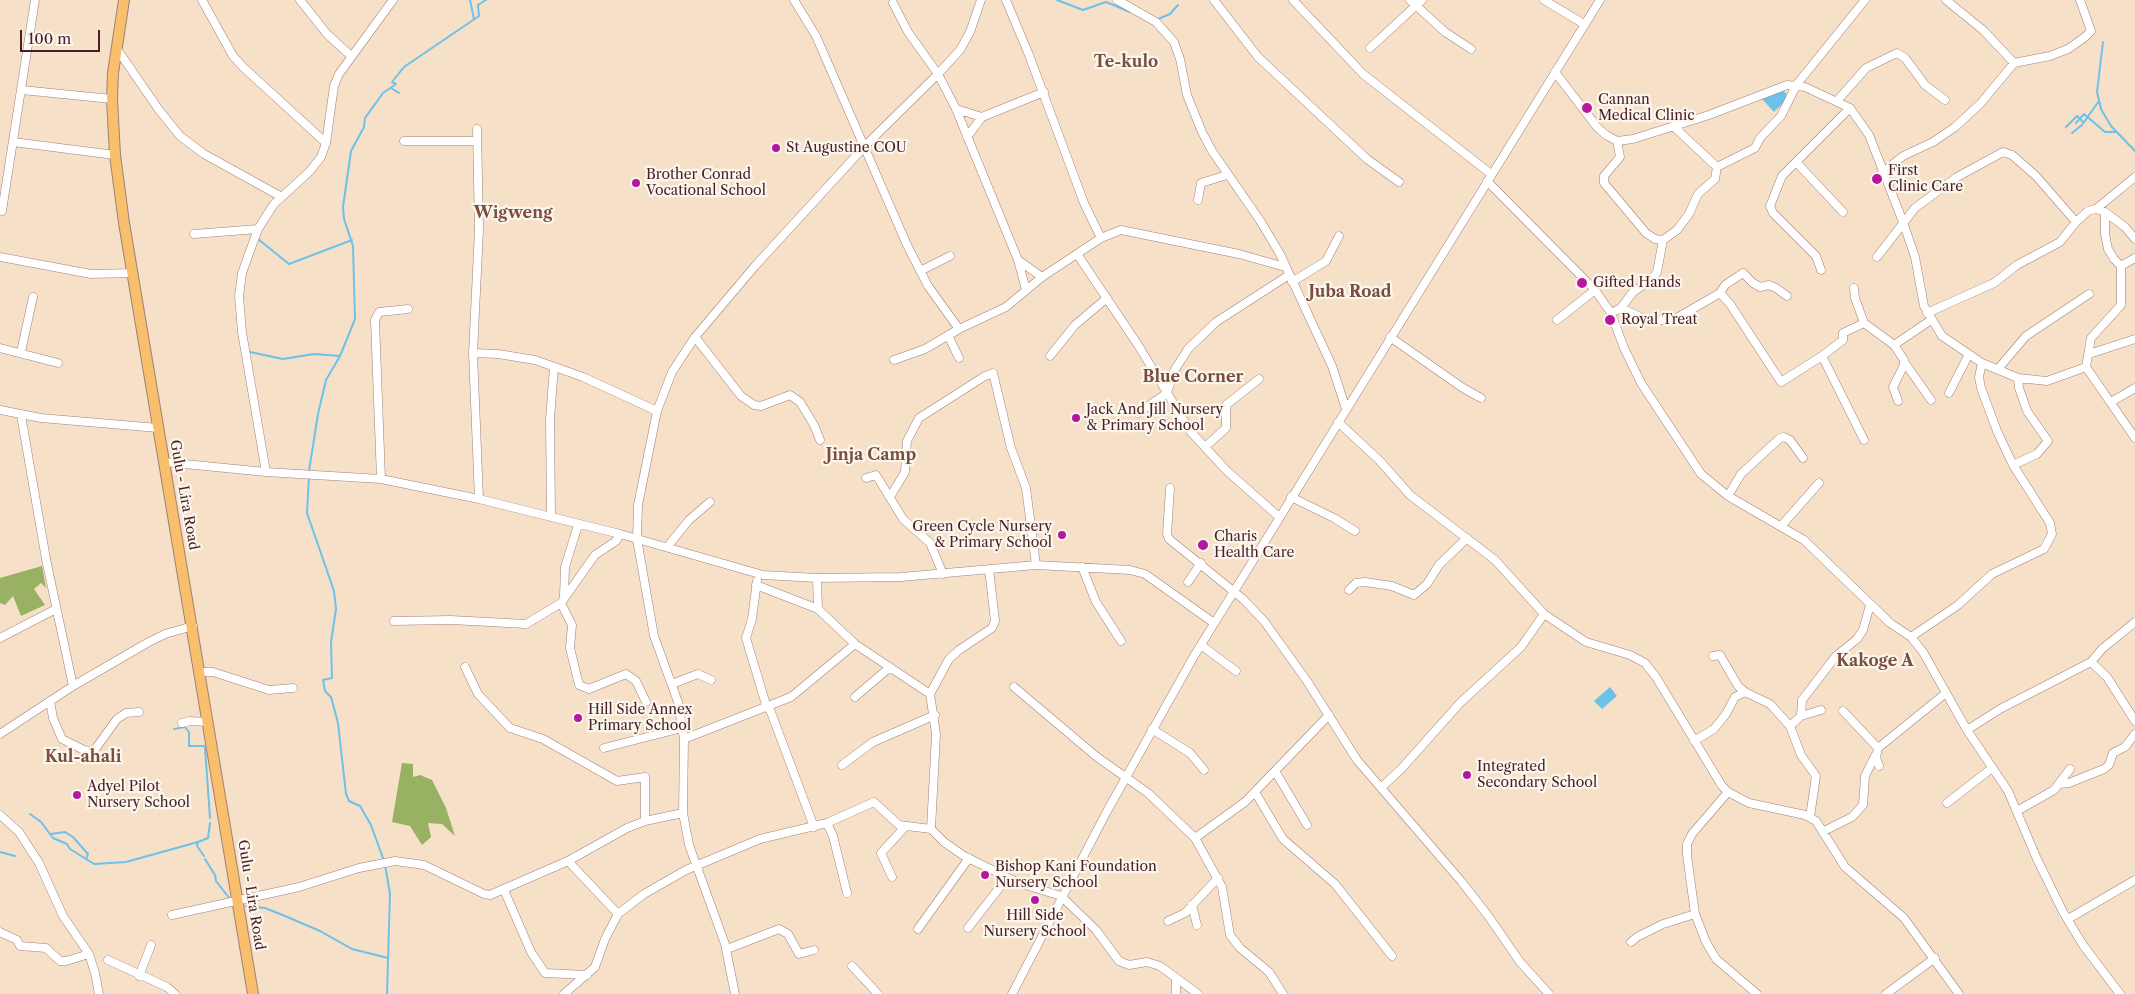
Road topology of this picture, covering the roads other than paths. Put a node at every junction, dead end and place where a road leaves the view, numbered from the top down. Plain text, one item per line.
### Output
1 (35, 0) edge
2 (124, 0) edge
3 (202, 0) edge
4 (300, 0) edge
5 (393, 0) edge
6 (794, 0) edge
7 (981, 0) edge
8 (1006, 0) edge
9 (1117, 0) edge
10 (1214, 0) edge
11 (1293, 0) edge
12 (1410, 0) edge
13 (1544, 0) edge
14 (1600, 0) edge
15 (1865, 0) edge
16 (1946, 0) edge
17 (2080, 0) edge
18 (894, 3) dead end
19 (1419, 3) edge
20 (1584, 24) junction
21 (117, 48) junction
22 (1370, 48) dead end
23 (1471, 49) dead end
24 (350, 56) junction
25 (2014, 63) junction
26 (1555, 72) junction
27 (938, 74) junction
28 (1797, 84) junction
29 (22, 90) junction
30 (1044, 92) junction
31 (112, 99) junction
32 (1946, 100) dead end
33 (1836, 101) junction
34 (1850, 108) junction
35 (956, 109) junction
36 (982, 117) junction
37 (1673, 126) junction
38 (477, 129) dead end
39 (967, 138) junction
40 (404, 141) dead end
41 (477, 141) junction
42 (1617, 141) junction
43 (13, 142) junction
44 (326, 143) junction
45 (865, 146) junction
46 (115, 155) junction
47 (1796, 162) junction
48 (1718, 167) junction
49 (1882, 172) junction
50 (1228, 175) junction
51 (1489, 177) junction
52 (2135, 177) edge
53 (1400, 182) dead end
54 (2, 190) edge
55 (280, 196) junction
56 (1198, 200) dead end
57 (2096, 209) junction
58 (2, 211) dead end
59 (1843, 212) dead end
60 (2105, 212) junction
61 (1903, 222) junction
62 (2076, 222) junction
63 (258, 229) junction
64 (194, 234) dead end
65 (1339, 236) dead end
66 (1100, 238) junction
67 (1663, 240) junction
68 (2135, 240) edge
69 (1077, 254) junction
70 (950, 256) dead end
71 (0, 257) edge
72 (1877, 257) dead end
73 (2135, 258) edge
74 (1018, 260) junction
75 (2121, 266) junction
76 (1285, 267) junction
77 (1821, 270) dead end
78 (920, 271) junction
79 (133, 273) junction
80 (1042, 276) junction
81 (1290, 279) junction
82 (1854, 288) dead end
83 (1026, 290) junction
84 (1595, 290) junction
85 (1720, 293) junction
86 (2089, 294) dead end
87 (1787, 296) dead end
88 (33, 297) dead end
89 (1107, 298) junction
90 (1621, 308) junction
91 (408, 309) dead end
92 (1610, 313) junction
93 (1929, 317) junction
94 (1557, 320) dead end
95 (1864, 322) junction
96 (960, 329) junction
97 (948, 335) junction
98 (695, 337) junction
99 (1390, 337) junction
100 (2135, 339) edge
101 (1894, 345) junction
102 (0, 348) edge
103 (21, 352) junction
104 (473, 353) junction
105 (1968, 354) junction
106 (2089, 354) junction
107 (1050, 356) dead end
108 (1822, 356) junction
109 (958, 358) dead end
110 (894, 360) dead end
111 (58, 363) dead end
112 (1905, 363) junction
113 (1982, 363) junction
114 (554, 367) junction
115 (2086, 367) junction
116 (1998, 369) junction
117 (2018, 378) junction
118 (1259, 379) dead end
119 (2135, 388) edge
120 (1166, 393) junction
121 (1949, 393) dead end
122 (1481, 398) dead end
123 (1930, 400) dead end
124 (1898, 401) dead end
125 (2111, 402) junction
126 (1346, 409) junction
127 (0, 410) edge
128 (657, 411) junction
129 (1138, 413) dead end
130 (21, 415) junction
131 (1338, 422) junction
132 (158, 428) junction
133 (2135, 438) edge
134 (820, 440) dead end
135 (1864, 440) dead end
136 (1205, 447) junction
137 (1803, 458) dead end
138 (164, 462) junction
139 (2013, 465) junction
140 (266, 472) junction
141 (866, 478) dead end
142 (382, 479) junction
143 (1819, 483) dead end
144 (1170, 488) dead end
145 (890, 496) junction
146 (1728, 496) junction
147 (1291, 497) junction
148 (479, 499) junction
149 (710, 502) dead end
150 (551, 517) junction
151 (1279, 517) junction
152 (578, 524) junction
153 (1782, 525) junction
154 (1355, 531) dead end
155 (620, 534) junction
156 (637, 538) junction
157 (1467, 538) junction
158 (668, 546) junction
159 (1201, 563) junction
160 (1036, 565) junction
161 (1082, 567) junction
162 (989, 569) junction
163 (758, 574) junction
164 (943, 574) junction
165 (816, 578) junction
166 (1188, 582) dead end
167 (756, 585) junction
168 (1348, 590) dead end
169 (1233, 591) junction
170 (563, 599) junction
171 (1870, 605) junction
172 (56, 609) junction
173 (818, 609) junction
174 (1544, 614) junction
175 (394, 622) dead end
176 (2135, 622) edge
177 (1214, 623) junction
178 (193, 626) junction
179 (0, 638) edge
180 (1911, 638) junction
181 (1121, 641) dead end
182 (855, 644) junction
183 (1201, 645) junction
184 (1713, 656) dead end
185 (2091, 662) junction
186 (465, 667) dead end
187 (890, 667) junction
188 (1236, 670) dead end
189 (200, 672) junction
190 (711, 680) dead end
191 (672, 684) junction
192 (73, 686) junction
193 (1738, 686) junction
194 (1014, 687) dead end
195 (293, 688) dead end
196 (1745, 692) junction
197 (1946, 693) junction
198 (930, 694) junction
199 (855, 697) dead end
200 (1735, 698) junction
201 (50, 701) junction
202 (646, 702) dead end
203 (768, 708) junction
204 (1821, 710) dead end
205 (1843, 711) dead end
206 (139, 712) dead end
207 (935, 715) junction
208 (1329, 715) junction
209 (1801, 716) junction
210 (2135, 721) edge
211 (183, 722) dead end
212 (208, 722) junction
213 (1790, 726) junction
214 (682, 728) junction
215 (1152, 729) junction
216 (1967, 730) junction
217 (0, 734) edge
218 (2135, 734) edge
219 (684, 739) junction
220 (1694, 741) junction
221 (604, 748) dead end
222 (1878, 748) junction
223 (1876, 756) junction
224 (842, 765) dead end
225 (1879, 766) dead end
226 (1992, 768) junction
227 (2070, 769) dead end
228 (1204, 770) dead end
229 (1275, 772) junction
230 (1126, 776) junction
231 (2059, 784) junction
232 (1382, 787) junction
233 (1255, 792) junction
234 (1728, 792) junction
235 (1948, 803) dead end
236 (2017, 811) junction
237 (683, 813) junction
238 (0, 815) edge
239 (1810, 817) junction
240 (645, 821) junction
241 (827, 823) junction
242 (1307, 825) dead end
243 (814, 827) junction
244 (905, 827) junction
245 (931, 829) junction
246 (1824, 831) junction
247 (1195, 838) junction
248 (969, 858) junction
249 (568, 861) junction
250 (695, 867) junction
251 (892, 877) dead end
252 (1007, 878) junction
253 (1218, 878) junction
254 (2135, 880) edge
255 (504, 890) junction
256 (847, 893) dead end
257 (1062, 896) junction
258 (237, 899) junction
259 (1192, 905) junction
260 (618, 914) junction
261 (1695, 914) junction
262 (172, 915) dead end
263 (2068, 919) junction
264 (1168, 921) dead end
265 (1196, 925) dead end
266 (968, 928) dead end
267 (918, 929) dead end
268 (0, 932) edge
269 (1631, 942) dead end
270 (151, 945) dead end
271 (726, 949) junction
272 (814, 950) dead end
273 (89, 954) junction
274 (1392, 956) dead end
275 (1935, 958) junction
276 (108, 960) dead end
277 (852, 966) dead end
278 (587, 975) junction
279 (139, 976) junction
280 (1176, 978) junction
281 (98, 994) edge
282 (175, 994) edge
283 (254, 994) edge
284 (564, 994) edge
285 (735, 994) edge
286 (878, 994) edge
287 (1012, 994) edge
288 (1176, 994) edge
289 (1198, 994) edge
290 (1284, 994) edge
291 (1549, 994) edge
292 (1757, 994) edge
293 (1886, 994) edge
294 (1959, 994) edge
295 (2120, 994) edge

1 - 29 street
2 - 21 main road, Gulu - Lira Road
3 - 44 street
4 - 24 street
5 - 24 street
6 - 45 street
7 - 27 street
8 - 30 street
9 - 50 street
10 - 53 street
11 - 51 street
12 - 19 street
13 - 20 street
14 - 20 street
15 - 28 street
16 - 25 street
17 - 25 street
18 - 27 street
19 - 22 street
19 - 23 street
20 - 26 street
21 - 31 main road, Gulu - Lira Road
21 - 55 street
24 - 44 street
25 - 49 street
26 - 42 street
26 - 51 street
27 - 35 street
27 - 45 street
28 - 33 street
28 - 37 street
28 - 48 street
29 - 31 street
29 - 43 street
30 - 36 street
30 - 66 street
31 - 46 main road, Gulu - Lira Road
32 - 33 street
33 - 34 street
34 - 47 street
34 - 49 street
35 - 36 street
35 - 39 street
36 - 39 street
37 - 42 street
37 - 48 street
38 - 41 street
39 - 74 street
40 - 41 street
41 - 104 street
42 - 67 street
43 - 46 street
43 - 54 street
44 - 55 street
45 - 78 street
45 - 98 street
46 - 79 main road, Gulu - Lira Road
47 - 59 street
47 - 77 street
48 - 67 street
49 - 61 street
50 - 56 street
50 - 76 street
51 - 84 street
51 - 99 street
52 - 57 street
54 - 58 street
55 - 63 street
57 - 60 street
57 - 62 street
60 - 68 street
60 - 75 street
61 - 62 street
61 - 72 street
61 - 93 street
62 - 93 street
63 - 64 street
63 - 140 street
65 - 81 street
66 - 69 street
66 - 76 street
67 - 90 street
69 - 80 street
69 - 89 street
70 - 78 street
71 - 79 street
73 - 75 street
74 - 80 street
74 - 83 street
75 - 106 street
76 - 81 street
78 - 96 street
79 - 132 main road, Gulu - Lira Road
80 - 83 street
81 - 120 street
81 - 126 street
82 - 95 street
83 - 96 street
84 - 92 street
84 - 94 street
85 - 87 street
85 - 90 street
85 - 108 street
86 - 116 street
88 - 103 street
89 - 107 street
89 - 120 street
90 - 92 street
91 - 142 street
92 - 146 street
93 - 101 street
93 - 105 street
95 - 101 street
95 - 108 street
96 - 97 street
97 - 109 street
97 - 110 street
98 - 128 street
98 - 134 street
99 - 122 street
99 - 126 street
100 - 106 street
101 - 112 street
102 - 103 street
103 - 111 street
104 - 114 street
104 - 148 street
105 - 113 street
105 - 121 street
106 - 115 street
108 - 135 street
112 - 123 street
112 - 124 street
113 - 116 street
113 - 139 street
114 - 128 street
114 - 150 street
115 - 117 street
115 - 125 street
116 - 117 street
117 - 139 street
118 - 136 street
119 - 125 street
120 - 129 street
120 - 136 street
125 - 133 street
126 - 131 street
127 - 130 street
128 - 156 street
130 - 132 street
130 - 172 street
131 - 147 street
131 - 157 street
132 - 138 main road, Gulu - Lira Road
136 - 151 street
137 - 146 street
138 - 140 street
138 - 178 main road, Gulu - Lira Road
139 - 180 street
140 - 142 street
141 - 145 street
142 - 148 street
143 - 153 street
144 - 159 street
145 - 160 street
145 - 164 street
146 - 153 street
147 - 151 street
147 - 154 street
148 - 150 street
149 - 158 street
150 - 152 street
151 - 169 street
152 - 155 street
152 - 170 street
153 - 171 street
155 - 156 street
155 - 170 street
156 - 158 street
156 - 191 street
157 - 168 street
157 - 174 street
158 - 163 street
159 - 166 street
159 - 169 street
160 - 161 street
160 - 162 street
161 - 177 street
161 - 181 street
162 - 164 street
162 - 198 street
163 - 165 street
163 - 167 street
164 - 165 street
165 - 173 street
167 - 173 street
167 - 203 street
169 - 177 street
169 - 208 street
170 - 175 street
170 - 202 street
171 - 180 street
171 - 209 street
172 - 179 street
172 - 192 street
173 - 182 street
174 - 220 street
174 - 232 street
176 - 185 street
177 - 183 street
178 - 189 main road, Gulu - Lira Road
178 - 192 street
180 - 197 street
182 - 187 street
182 - 203 street
183 - 188 street
183 - 215 street
184 - 193 street
185 - 210 street
185 - 216 street
186 - 240 street
187 - 198 street
187 - 199 street
189 - 195 street
189 - 212 main road, Gulu - Lira Road
190 - 191 street
191 - 214 street
192 - 201 street
193 - 196 street
193 - 200 street
194 - 230 street
196 - 200 street
196 - 213 street
197 - 216 street
197 - 222 street
198 - 207 street
200 - 220 street
201 - 206 street
201 - 217 street
203 - 219 street
203 - 243 street
204 - 209 street
205 - 222 street
207 - 224 street
207 - 245 street
208 - 229 street
208 - 232 street
209 - 213 street
211 - 212 street
212 - 258 main road, Gulu - Lira Road
213 - 239 street
214 - 219 street
214 - 221 street
215 - 228 street
215 - 230 street
216 - 226 street
218 - 231 street
219 - 237 street
220 - 234 street
222 - 223 street
223 - 225 street
223 - 246 street
226 - 235 street
226 - 236 street
227 - 231 street
229 - 233 street
229 - 242 street
230 - 247 street
230 - 257 street
231 - 236 street
232 - 291 street
233 - 247 street
233 - 274 street
234 - 239 street
234 - 261 street
236 - 263 street
237 - 240 street
237 - 250 street
238 - 273 street
239 - 246 street
240 - 249 street
241 - 243 street
241 - 244 street
241 - 256 street
243 - 250 street
244 - 245 street
244 - 251 street
245 - 248 street
246 - 275 street
247 - 253 street
248 - 252 street
248 - 267 street
249 - 255 street
249 - 260 street
250 - 260 street
250 - 271 street
252 - 257 street
252 - 266 street
253 - 259 street
253 - 290 street
254 - 263 street
255 - 258 street
255 - 278 street
257 - 280 street
257 - 287 street
258 - 262 street
258 - 283 main road, Gulu - Lira Road
259 - 264 street
259 - 265 street
260 - 278 street
261 - 269 street
261 - 292 street
263 - 295 street
268 - 273 street
270 - 279 street
271 - 272 street
271 - 285 street
273 - 281 street
275 - 293 street
275 - 294 street
276 - 279 street
277 - 286 street
278 - 284 street
279 - 282 street
280 - 288 street
280 - 289 street

